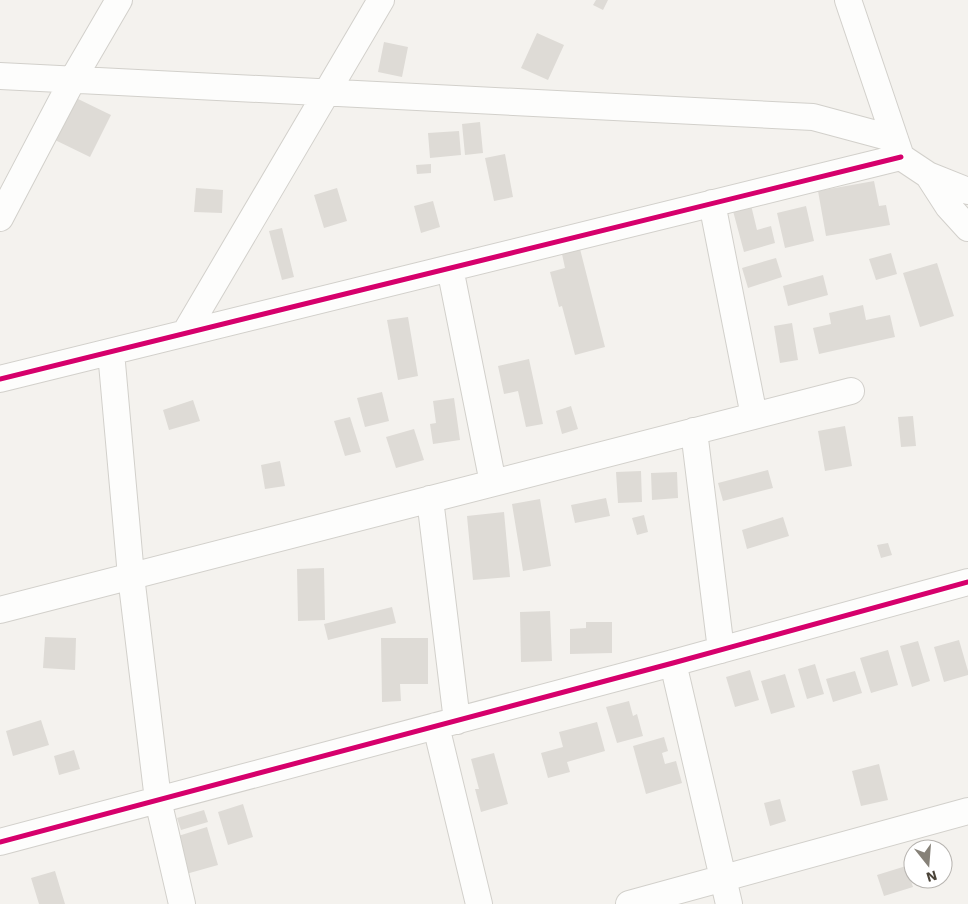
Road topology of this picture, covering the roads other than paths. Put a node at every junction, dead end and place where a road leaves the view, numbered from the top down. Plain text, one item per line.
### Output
1 (119, 0) edge
2 (381, 0) edge
3 (848, 0) edge
4 (0, 76) edge
5 (73, 79) junction
6 (326, 92) junction
7 (898, 148) junction
8 (928, 176) junction
9 (968, 191) edge
10 (712, 203) junction
11 (0, 218) edge
12 (968, 228) edge
13 (450, 268) junction
14 (185, 333) junction
15 (111, 352) junction
16 (0, 379) edge
17 (851, 391) dead end
18 (754, 416) junction
19 (694, 431) junction
20 (493, 483) junction
21 (430, 499) junction
22 (131, 576) junction
23 (968, 582) edge
24 (0, 610) edge
25 (721, 650) junction
26 (673, 663) junction
27 (447, 723) junction
28 (158, 800) junction
29 (968, 811) edge
30 (0, 842) edge
31 (723, 879) junction
32 (182, 904) edge
33 (479, 904) edge
34 (629, 904) edge
35 (729, 904) edge

1 - 5 street
2 - 6 street
3 - 7 street
4 - 5 street
5 - 6 street
5 - 11 street
6 - 7 street
6 - 14 street
7 - 8 street
7 - 10 street
8 - 9 street
8 - 12 street
10 - 13 street
10 - 18 street
13 - 14 street
13 - 20 street
14 - 15 street
15 - 16 street
15 - 22 street
17 - 18 street
18 - 19 street
19 - 20 street
19 - 25 street
20 - 21 street
21 - 22 street
21 - 27 street
22 - 24 street
22 - 28 street
23 - 25 street
25 - 26 street
26 - 27 street
26 - 31 street
27 - 28 street
27 - 33 street
28 - 30 street
28 - 32 street
29 - 31 street
31 - 34 street
31 - 35 street

